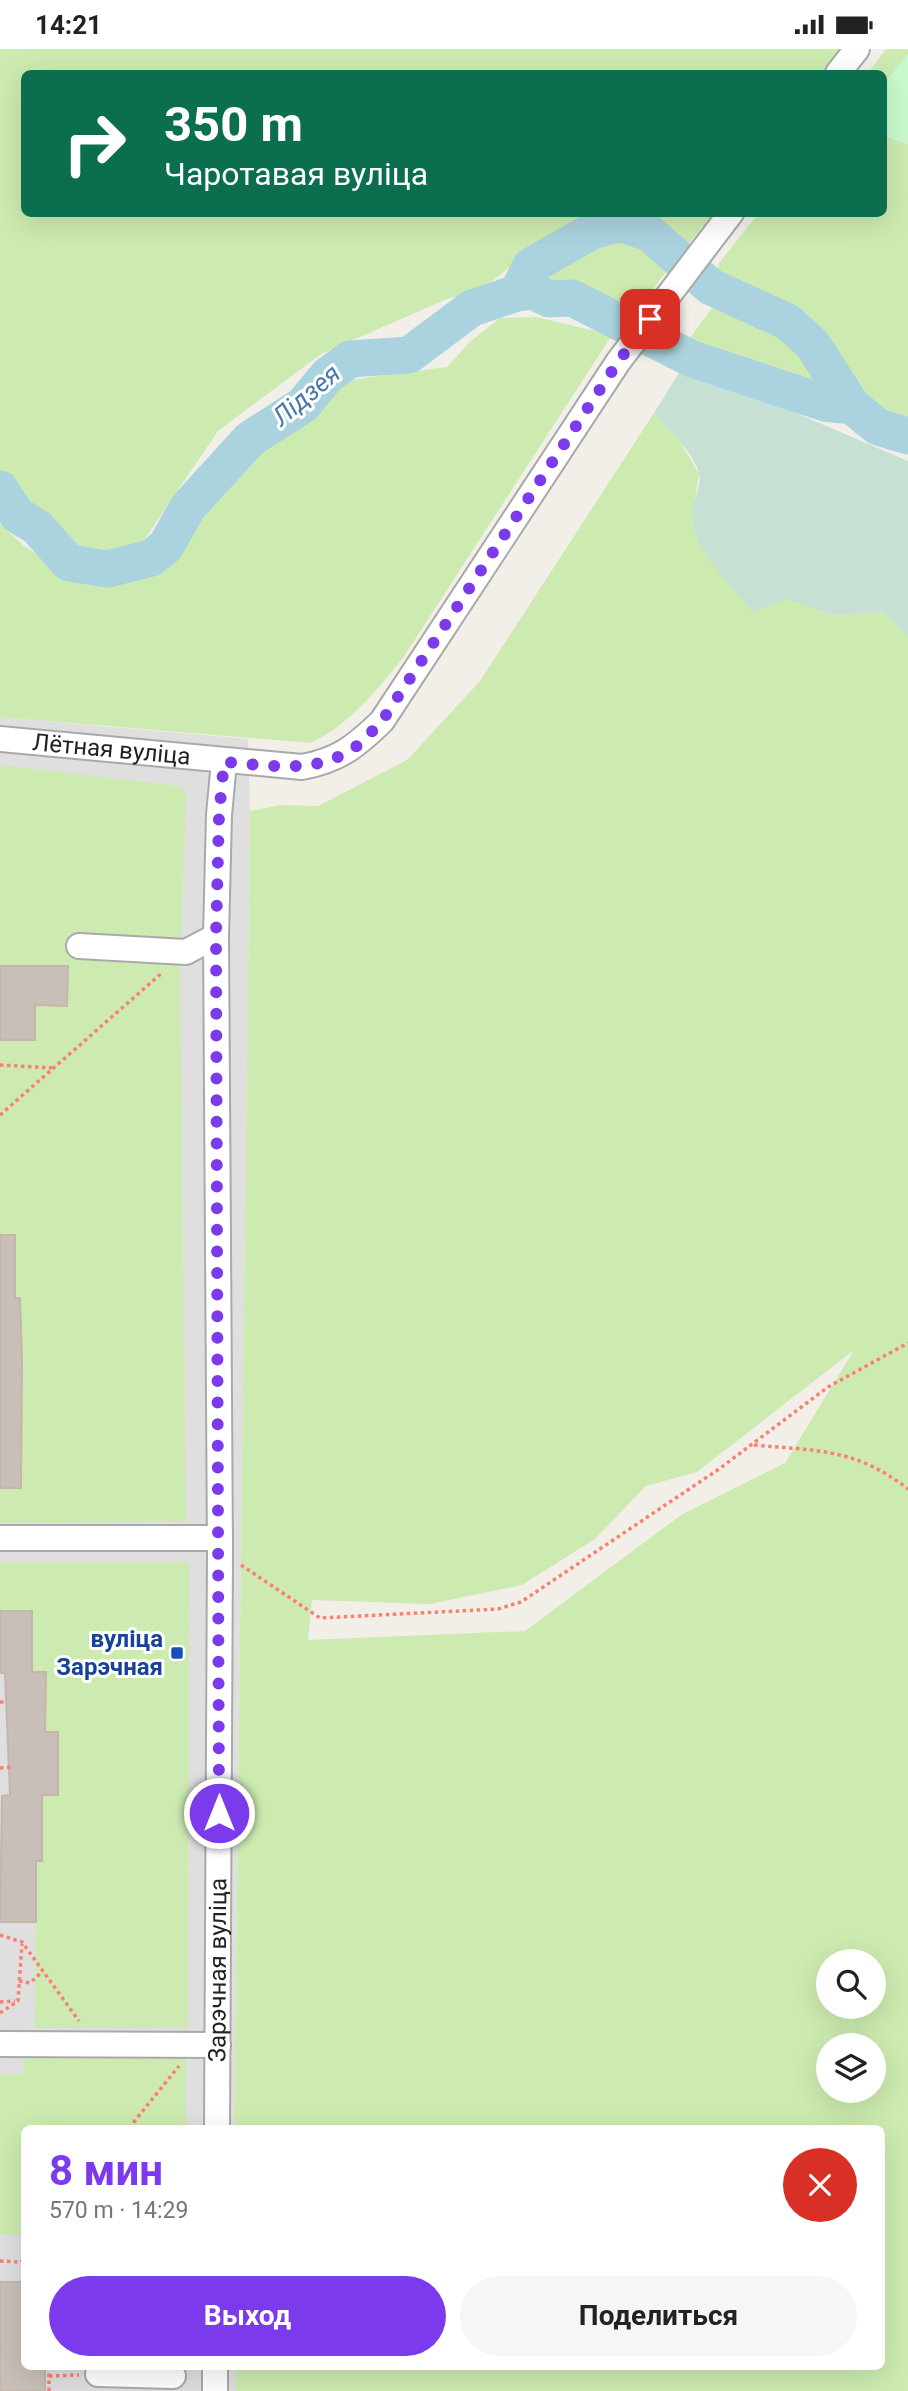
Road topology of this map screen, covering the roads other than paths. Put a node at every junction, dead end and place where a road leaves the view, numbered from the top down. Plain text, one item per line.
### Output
1 (857, 49) edge
2 (840, 70) edge
3 (729, 217) edge
4 (0, 739) edge
5 (224, 762) junction
6 (216, 936) junction
7 (79, 946) dead end
8 (0, 1538) edge
9 (220, 1545) junction
10 (0, 2044) edge
11 (207, 2045) junction
12 (217, 2125) edge
13 (215, 2370) edge
14 (98, 2377) edge
15 (173, 2378) edge
16 (215, 2391) edge

1 - 2 street
3 - 5 street, Лётная вуліца
4 - 5 street, Лётная вуліца
5 - 6 street, Зарэчная вуліца
6 - 7 street
6 - 9 street, Зарэчная вуліца
8 - 9 street
9 - 11 street, Зарэчная вуліца
10 - 11 street
11 - 12 street, Зарэчная вуліца
13 - 16 street
14 - 15 street

